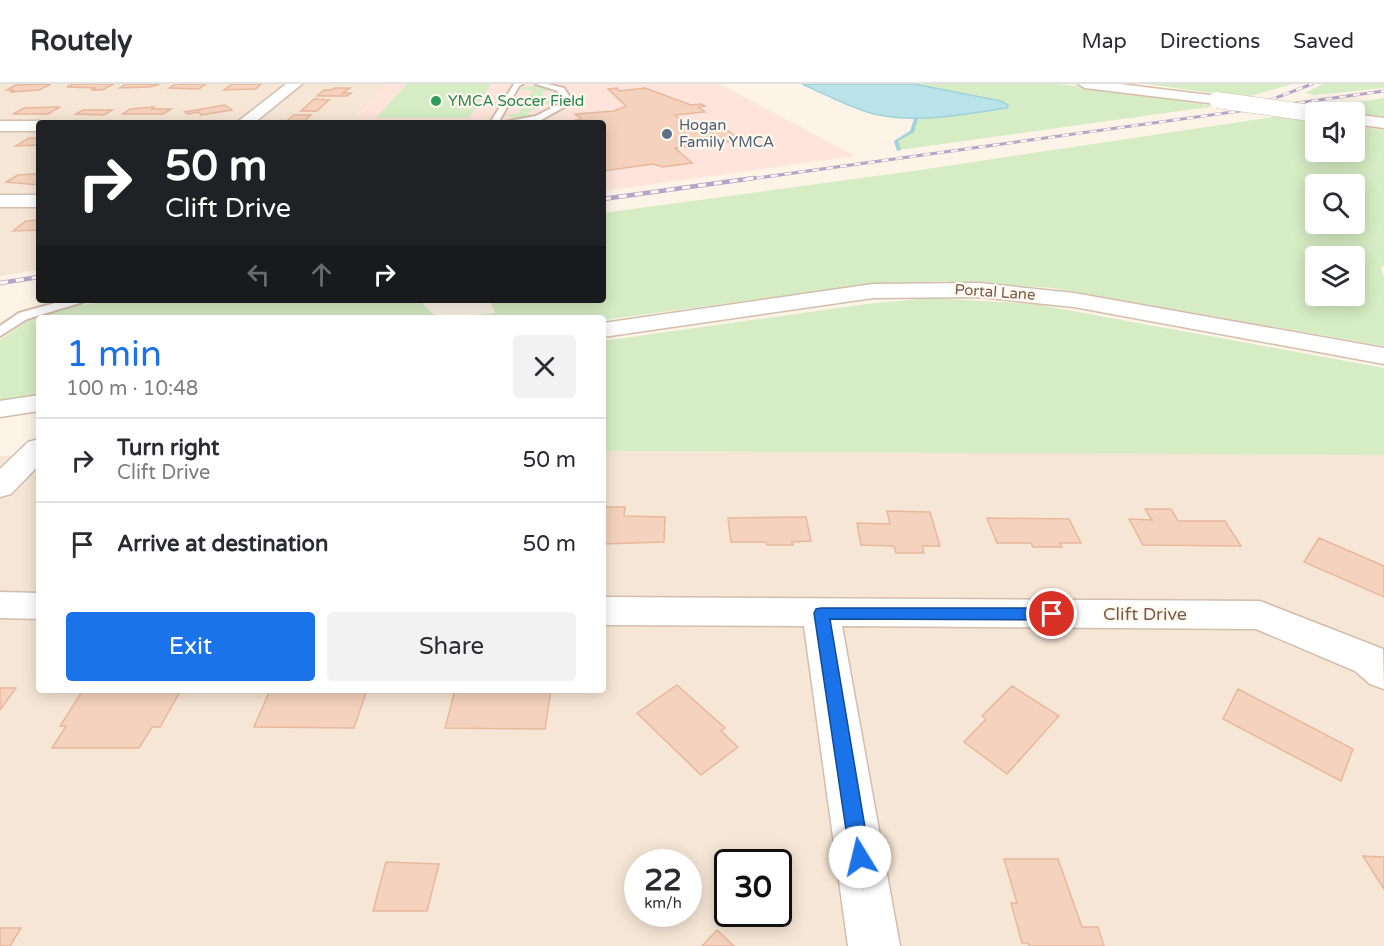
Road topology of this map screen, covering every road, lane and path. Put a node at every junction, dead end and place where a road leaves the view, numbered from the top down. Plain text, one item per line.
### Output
1 (295, 84) edge
2 (520, 84) edge
3 (538, 84) edge
4 (1085, 84) edge
5 (1126, 84) edge
6 (1217, 100) junction
7 (1305, 112) edge
8 (248, 120) edge
9 (496, 120) edge
10 (524, 120) edge
11 (1365, 120) edge
12 (1384, 123) edge
13 (0, 126) edge
14 (36, 126) edge
15 (0, 201) edge
16 (36, 201) edge
17 (67, 303) edge
18 (606, 330) edge
19 (0, 332) edge
20 (1384, 356) edge
21 (36, 403) edge
22 (0, 409) edge
23 (36, 451) edge
24 (0, 487) edge
25 (0, 605) edge
26 (36, 606) edge
27 (606, 611) edge
28 (821, 613) junction
29 (1384, 673) edge
30 (874, 946) edge

1 - 8 street
2 - 9 lane
3 - 10 lane
4 - 6 street
5 - 6 street
6 - 7 street, bridge
11 - 12 street
13 - 14 street
15 - 16 street
17 - 19 lane
18 - 20 street, Portal Lane
21 - 22 street
23 - 24 street
25 - 26 street
27 - 28 street, Clift Drive
28 - 29 street, Clift Drive
28 - 30 street

